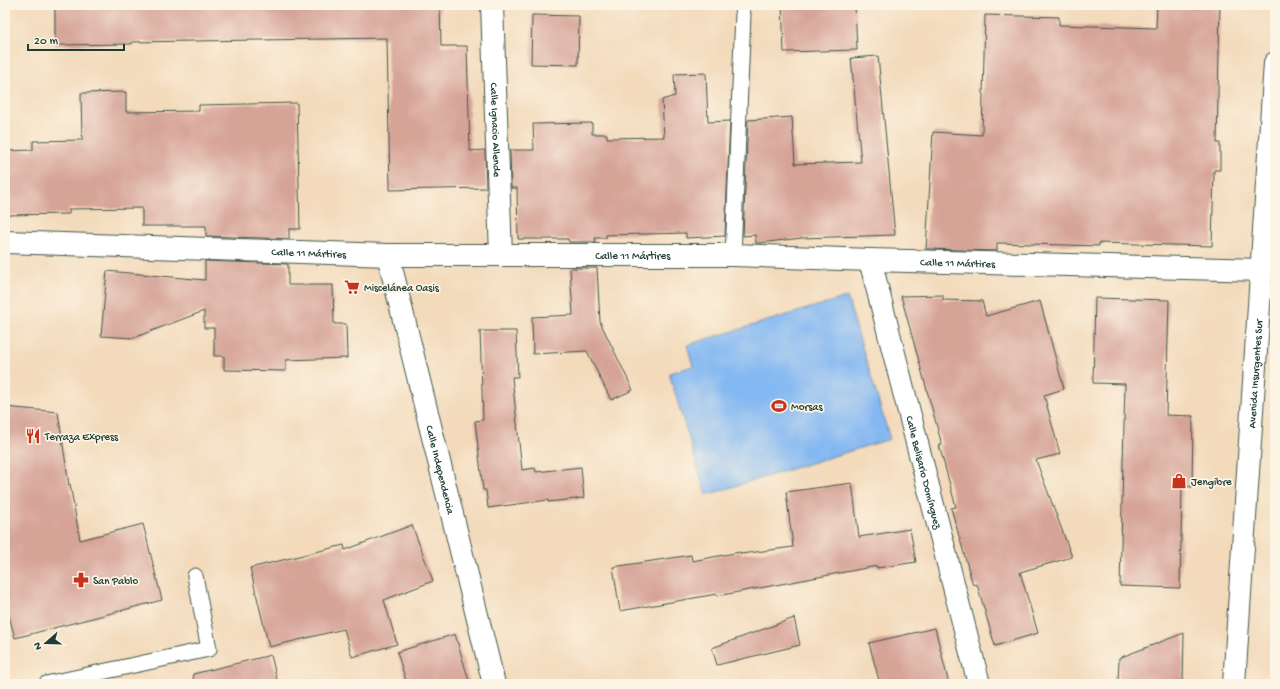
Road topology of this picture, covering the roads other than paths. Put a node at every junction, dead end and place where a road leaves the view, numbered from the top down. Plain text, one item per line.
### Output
1 (492, 5) edge
2 (743, 14) dead end
3 (1275, 62) edge
4 (5, 242) edge
5 (388, 254) junction
6 (501, 255) junction
7 (733, 255) junction
8 (870, 260) junction
9 (1262, 270) junction
10 (195, 576) dead end
11 (46, 684) edge
12 (494, 684) edge
13 (979, 684) edge
14 (1234, 684) edge

1 - 6 street, Calle Ignacio Allende
2 - 7 lane
3 - 9 street, Avenida Insurgentes Sur
4 - 5 street, Calle 11 Mártires
5 - 6 street, Calle 11 Mártires
5 - 12 street, Calle Independencia
6 - 7 street, Calle 11 Mártires
7 - 8 street, Calle 11 Mártires
8 - 9 street, Calle 11 Mártires
8 - 13 street, Calle Belisario Domínguez
9 - 14 street, Avenida Insurgentes Sur
10 - 11 lane

